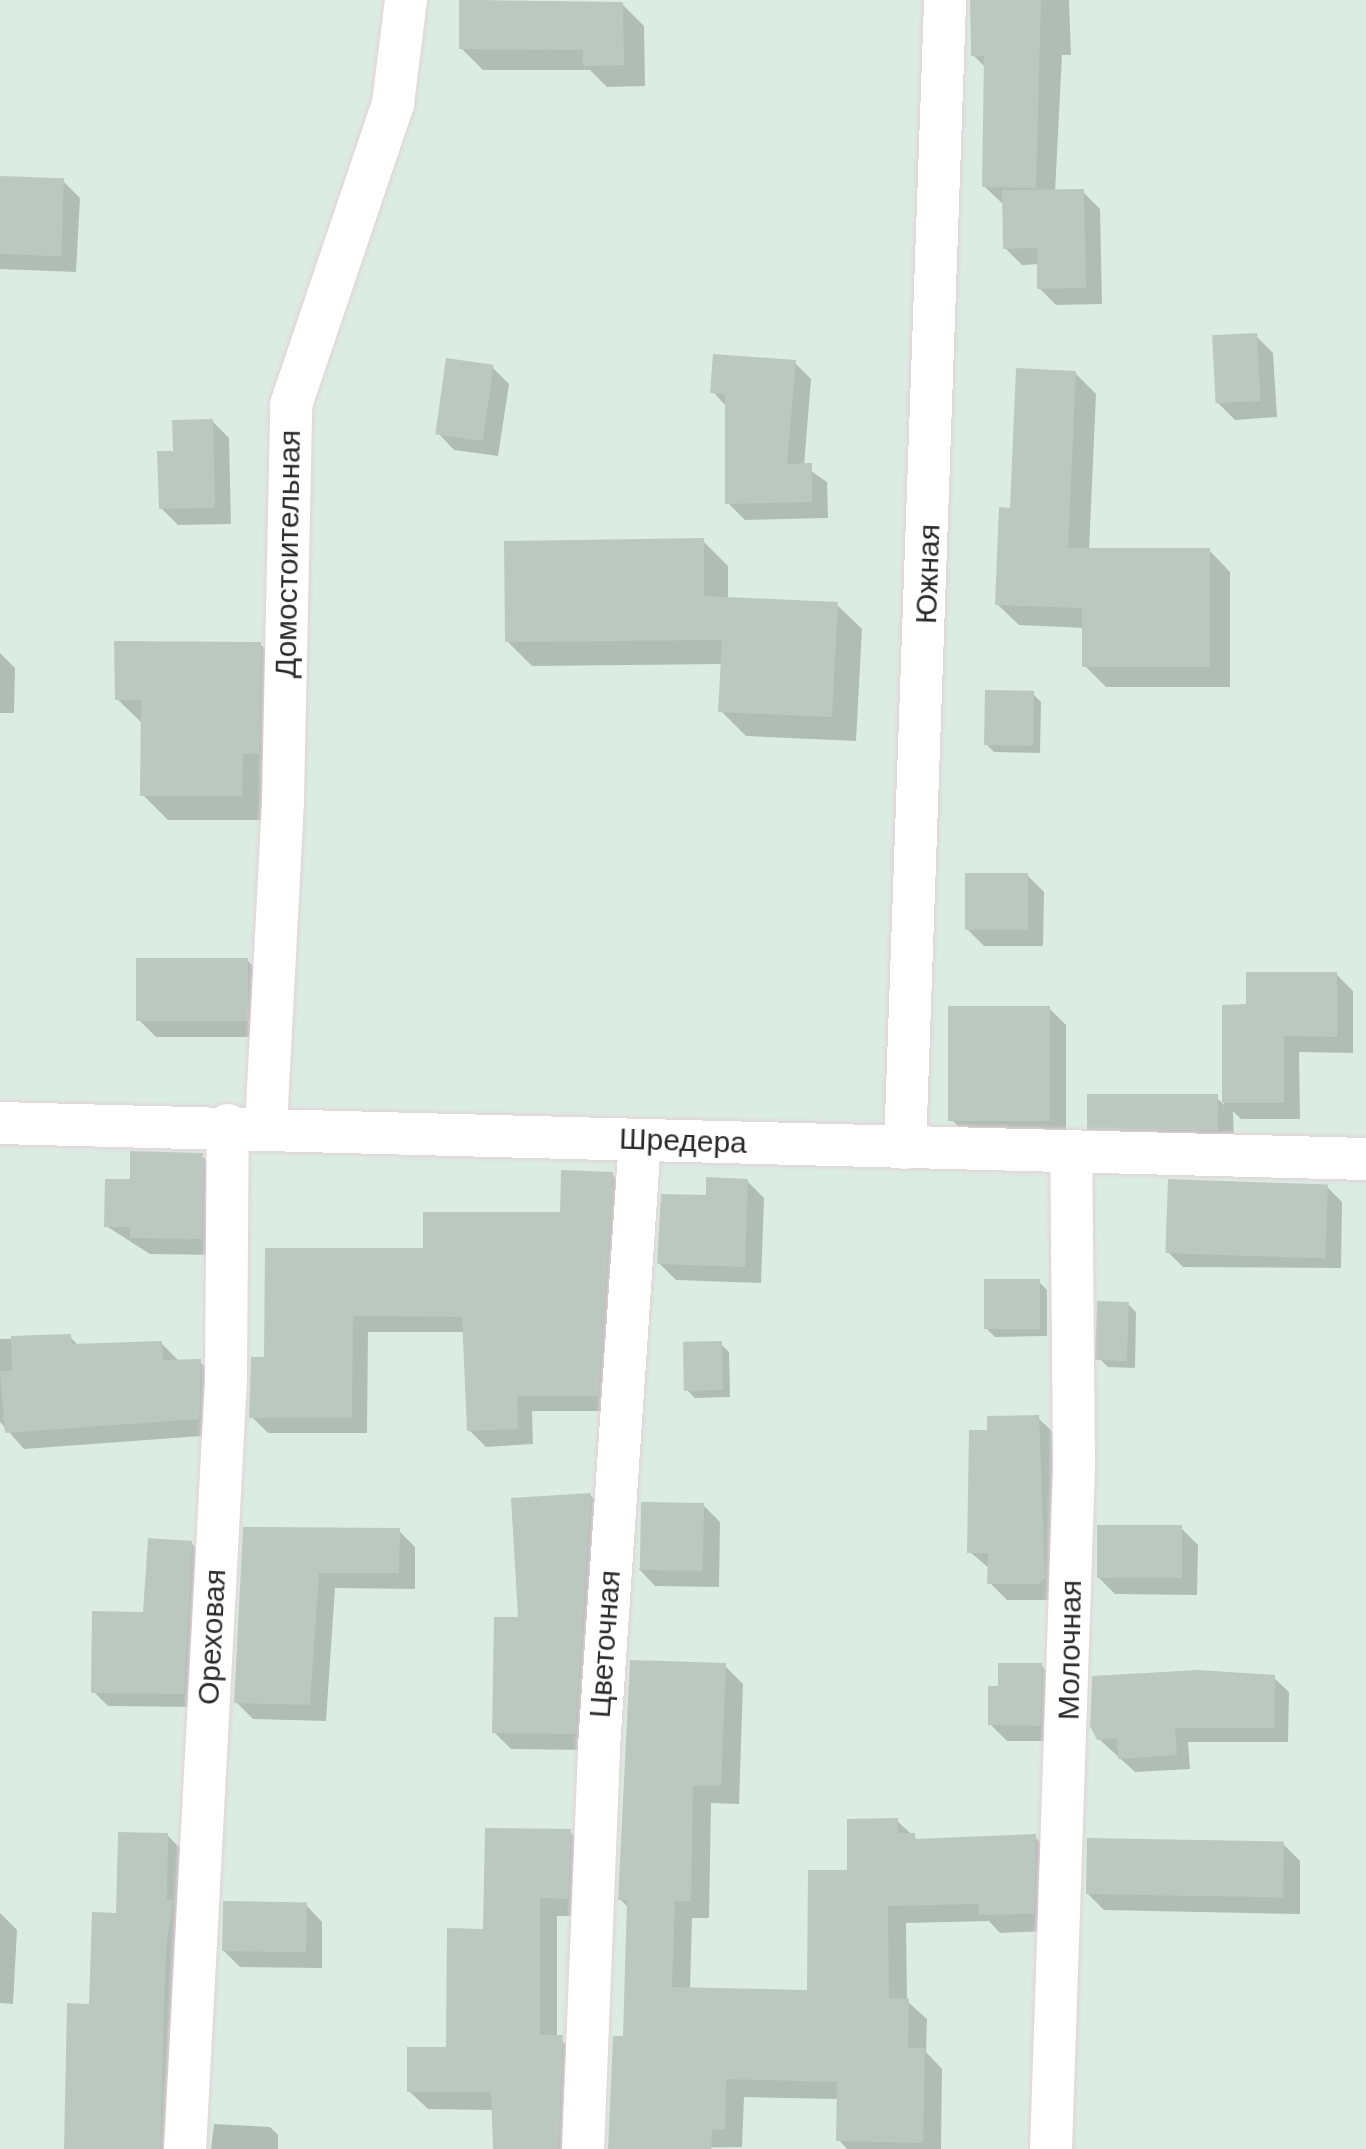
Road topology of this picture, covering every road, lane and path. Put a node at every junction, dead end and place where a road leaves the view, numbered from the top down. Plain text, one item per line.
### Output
1 (406, 0) edge
2 (946, 0) edge
3 (0, 1123) edge
4 (247, 1125) junction
5 (640, 1140) junction
6 (904, 1148) junction
7 (1071, 1152) junction
8 (1366, 1158) edge
9 (184, 2149) edge
10 (584, 2149) edge
11 (1051, 2149) edge

1 - 4 street, Домостоительная
2 - 6 street, Южная
3 - 4 street, Шредера
4 - 5 street, Шредера
4 - 9 street, Ореховая
5 - 6 street, Шредера
5 - 10 street, Цветочная
6 - 7 street, Шредера
7 - 8 street, Шредера
7 - 11 street, Молочная

